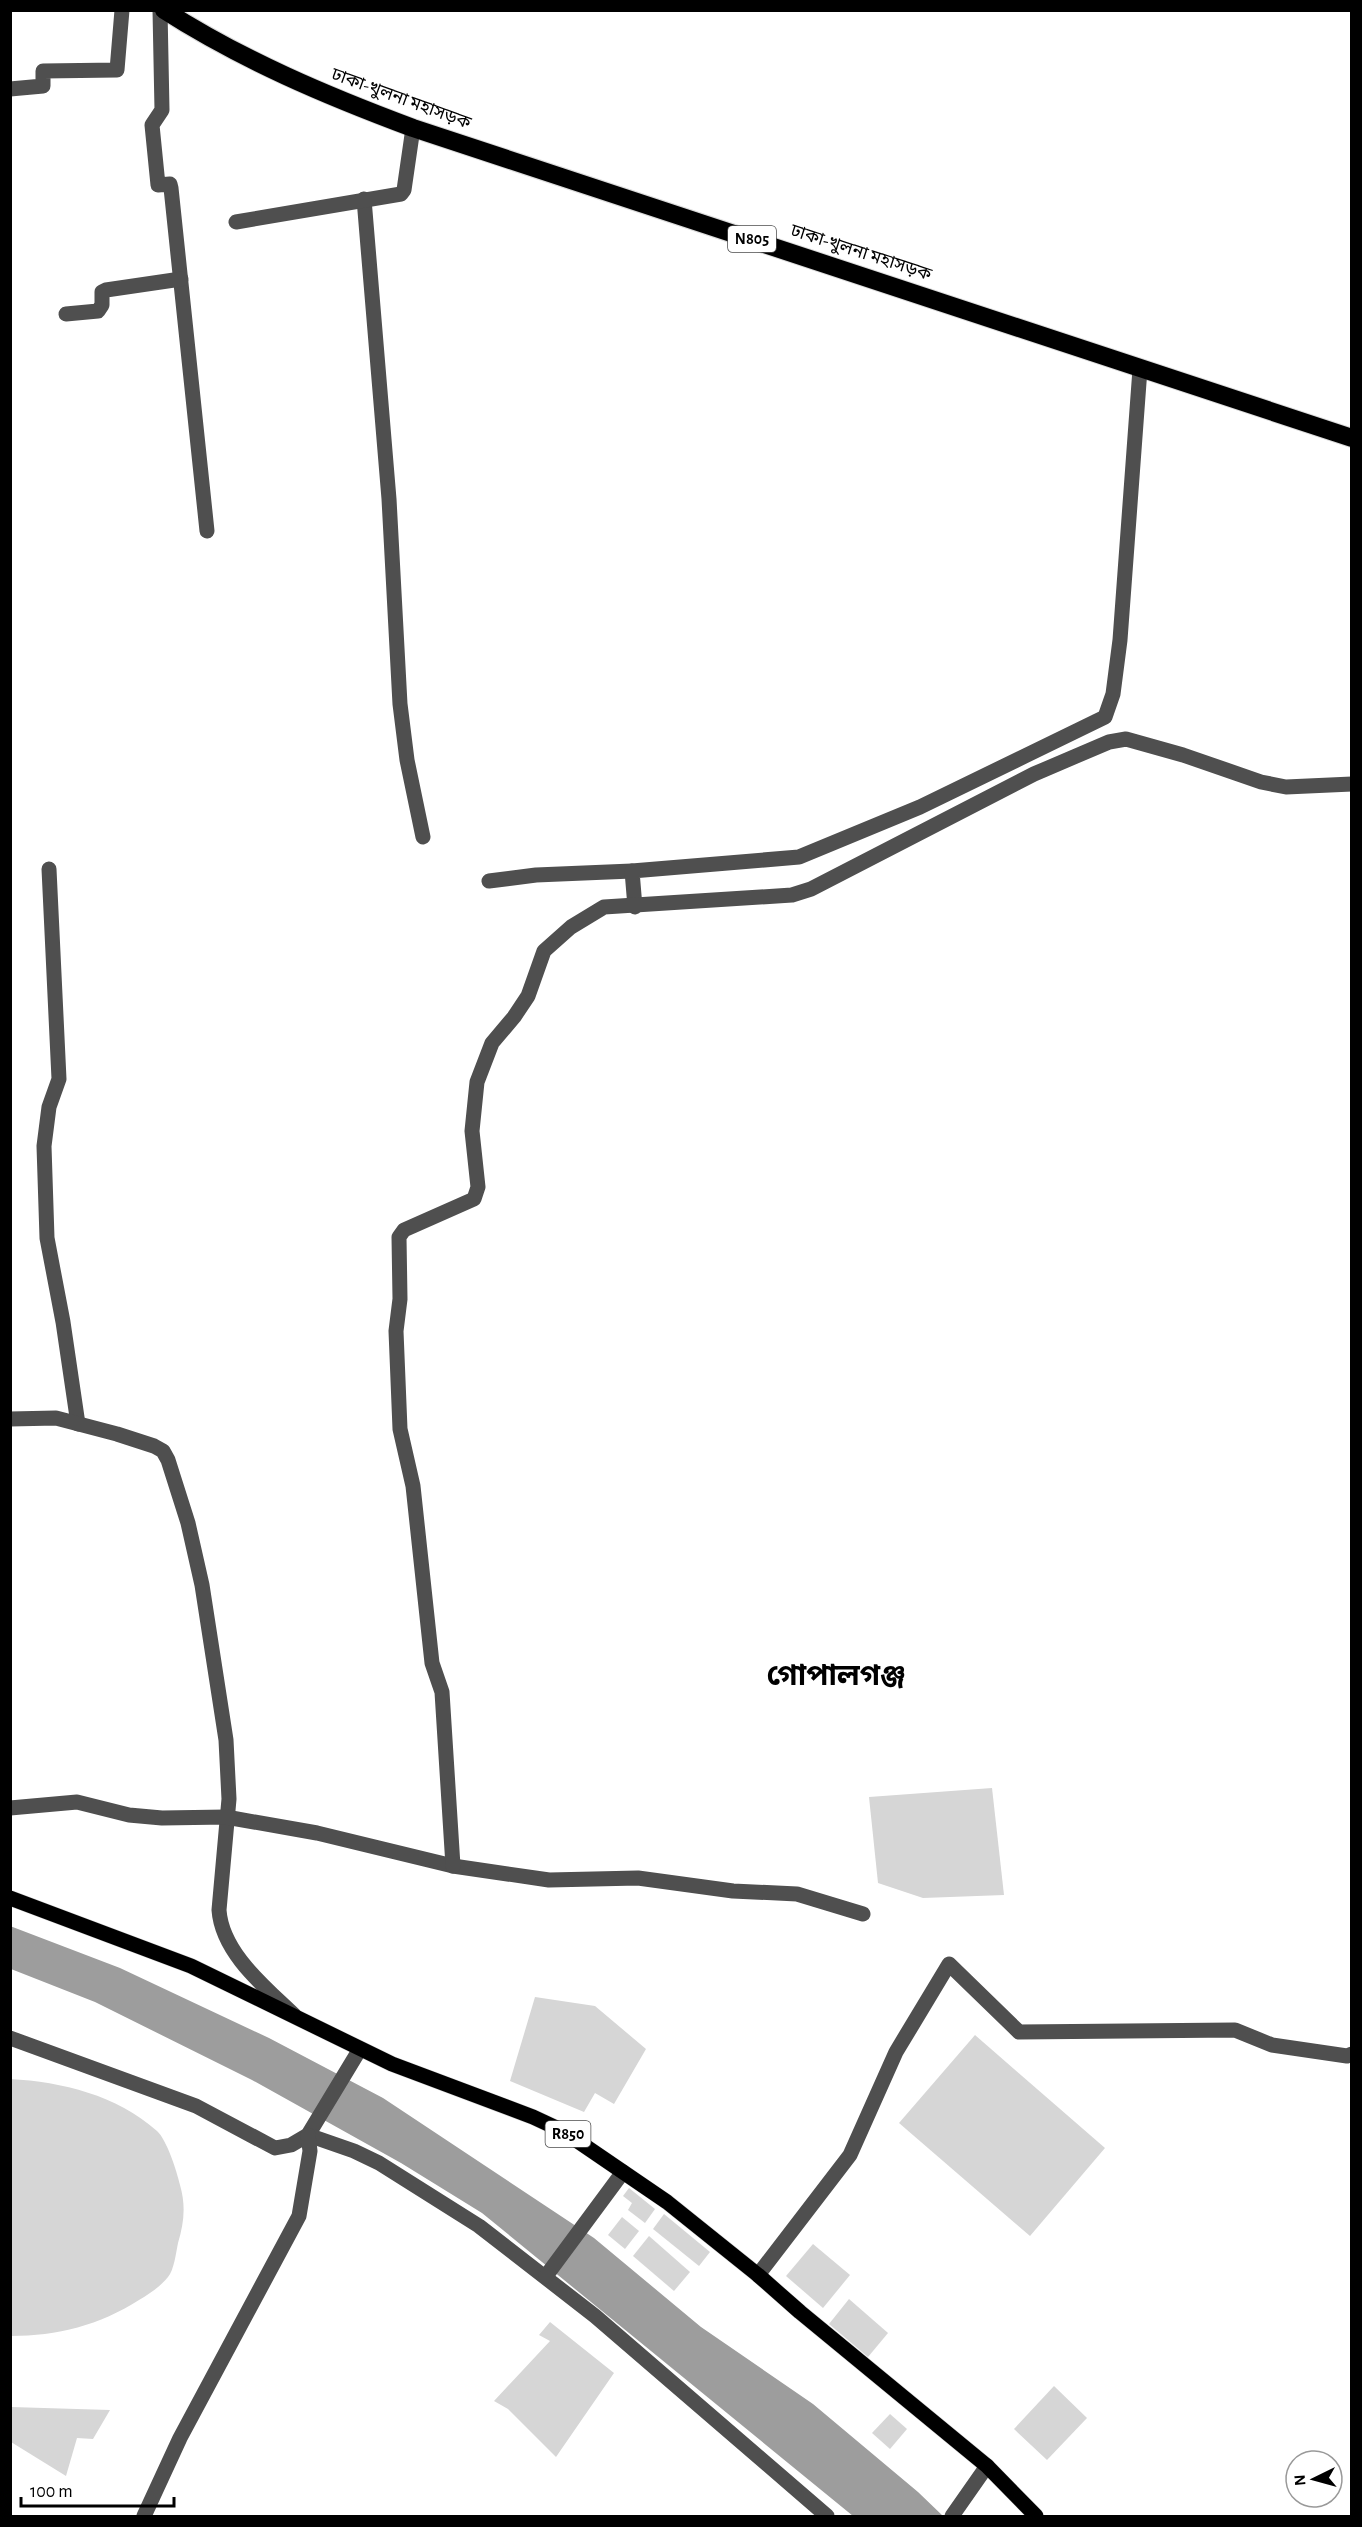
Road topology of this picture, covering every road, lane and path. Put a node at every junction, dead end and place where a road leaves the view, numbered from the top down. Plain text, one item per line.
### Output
1 (122, 10) edge
2 (162, 10) edge
3 (10, 88) edge
4 (413, 128) junction
5 (364, 200) junction
6 (236, 222) dead end
7 (181, 279) junction
8 (66, 314) dead end
9 (1140, 369) junction
10 (1352, 438) edge
11 (207, 531) dead end
12 (1105, 719) junction
13 (1108, 740) junction
14 (1352, 784) edge
15 (423, 837) dead end
16 (49, 869) dead end
17 (632, 874) junction
18 (489, 881) dead end
19 (635, 903) junction
20 (10, 1419) edge
21 (78, 1424) junction
22 (10, 1808) edge
23 (226, 1817) junction
24 (453, 1866) junction
25 (10, 1898) edge
26 (863, 1914) dead end
27 (296, 2017) junction
28 (10, 2038) edge
29 (360, 2049) junction
30 (1352, 2054) edge
31 (310, 2131) junction
32 (623, 2172) junction
33 (758, 2275) junction
34 (546, 2276) junction
35 (987, 2466) junction
36 (953, 2515) edge
37 (144, 2517) edge
38 (827, 2517) edge
39 (1036, 2517) edge

1 - 3 street
2 - 4 highway, ঢাকা-খুলনা মহাসড়ক / N805
2 - 7 street
4 - 5 street
4 - 9 highway, ঢাকা-খুলনা মহাসড়ক / N805
5 - 6 street
5 - 15 street
7 - 8 street
7 - 11 street
9 - 10 highway, ঢাকা-খুলনা মহাসড়ক / N805
9 - 12 street
12 - 13 street
12 - 17 street
13 - 14 street
13 - 19 street
16 - 21 street
17 - 18 street
17 - 19 street
19 - 24 street
20 - 21 street
21 - 23 street
22 - 23 street
23 - 24 street
23 - 27 street
24 - 26 street
25 - 27 main road, R850
27 - 29 main road, R850
28 - 31 street
29 - 31 street
29 - 32 main road, R850
30 - 33 street
31 - 34 street
31 - 37 street
32 - 33 main road, R850
32 - 34 street
33 - 35 main road, R850
34 - 38 street
35 - 36 street
35 - 39 main road, R850

